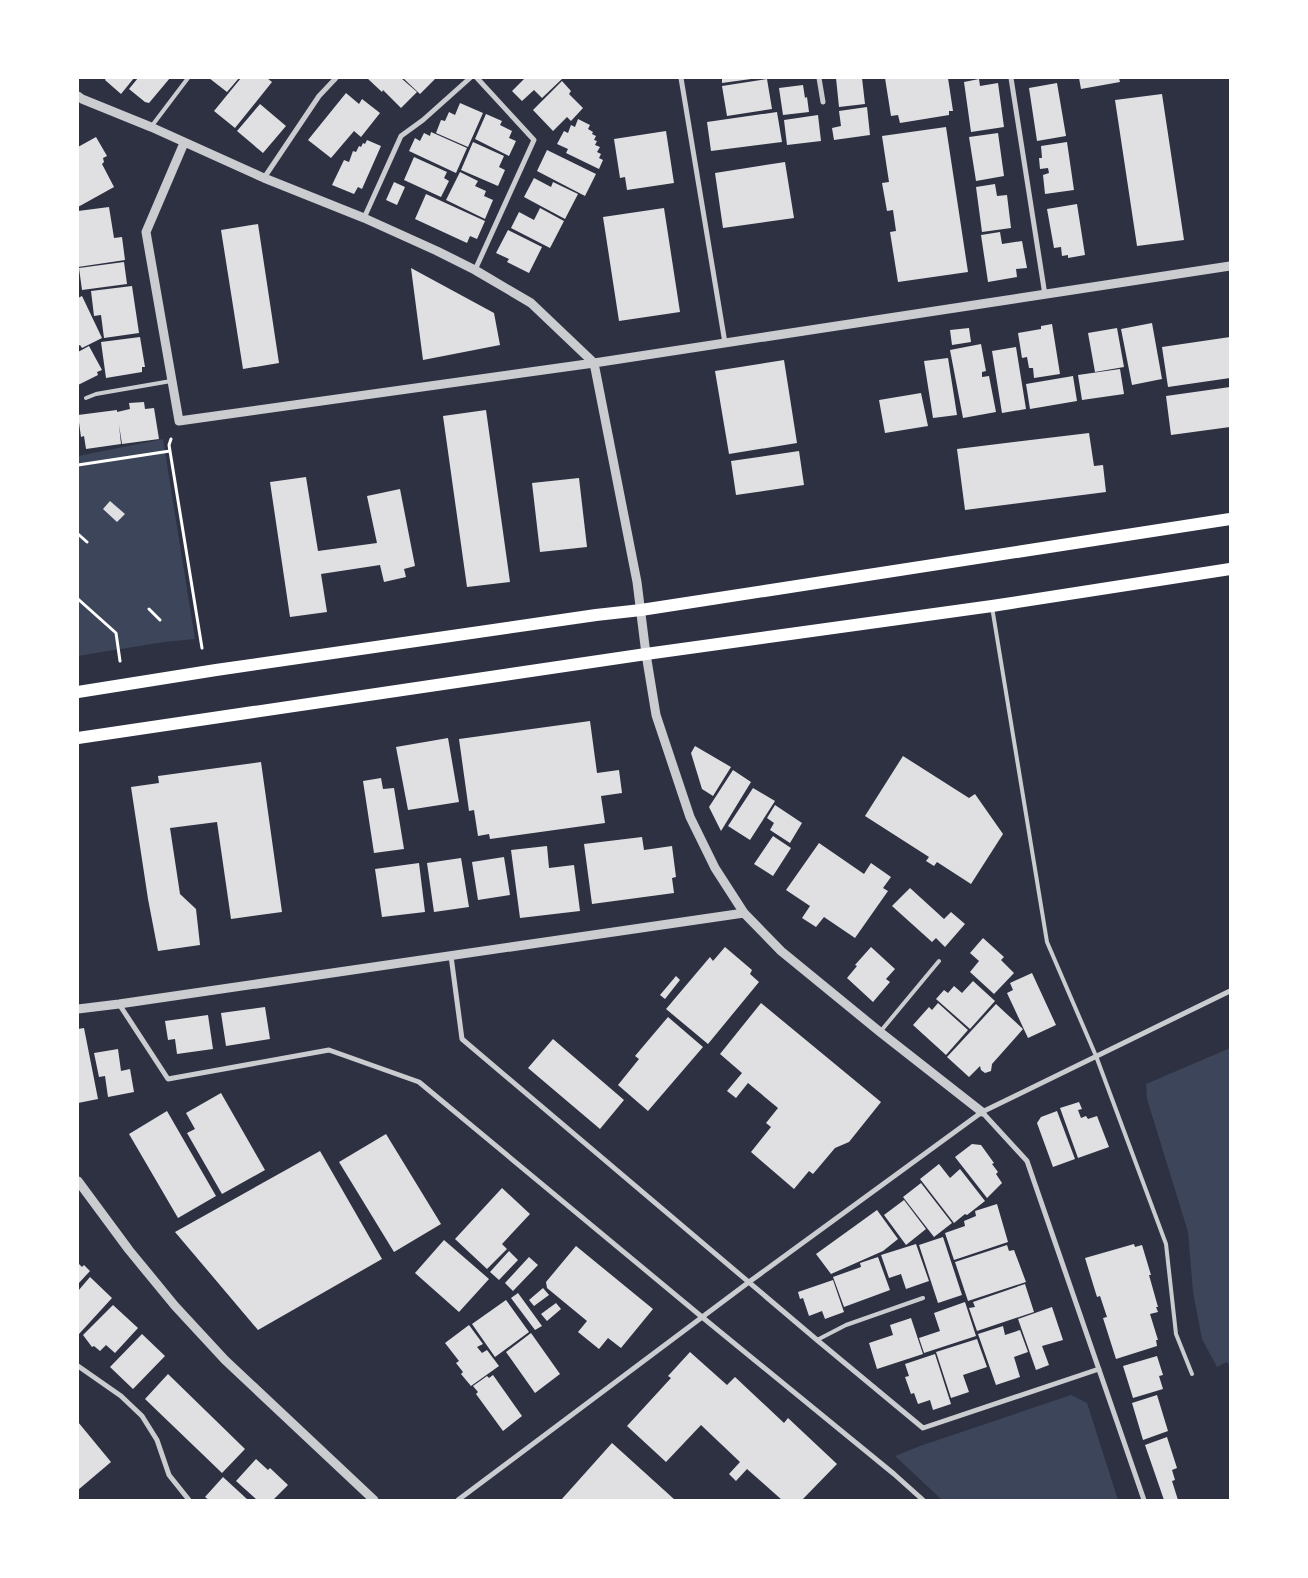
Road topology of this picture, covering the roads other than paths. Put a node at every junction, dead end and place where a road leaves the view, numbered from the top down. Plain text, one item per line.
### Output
1 (188, 78) edge
2 (336, 78) edge
3 (470, 78) edge
4 (477, 78) edge
5 (681, 78) edge
6 (819, 78) edge
7 (1012, 78) edge
8 (78, 96) edge
9 (823, 102) dead end
10 (151, 127) junction
11 (184, 143) junction
12 (264, 178) junction
13 (364, 218) junction
14 (1230, 266) edge
15 (475, 270) junction
16 (1046, 295) junction
17 (725, 343) junction
18 (594, 362) junction
19 (171, 381) junction
20 (86, 398) dead end
21 (1230, 519) edge
22 (1230, 569) edge
23 (992, 606) junction
24 (641, 610) junction
25 (646, 654) junction
26 (78, 692) edge
27 (78, 738) edge
28 (744, 913) junction
29 (451, 956) junction
30 (939, 961) dead end
31 (1230, 991) edge
32 (119, 1004) junction
33 (78, 1009) edge
34 (880, 1032) junction
35 (1096, 1056) junction
36 (982, 1112) junction
37 (78, 1181) edge
38 (749, 1282) junction
39 (923, 1298) dead end
40 (702, 1317) junction
41 (817, 1340) junction
42 (78, 1366) edge
43 (1099, 1369) junction
44 (1192, 1374) dead end
45 (189, 1500) edge
46 (374, 1500) edge
47 (458, 1500) edge
48 (923, 1500) edge
49 (1144, 1500) edge

1 - 10 lane
2 - 12 street
3 - 13 street
4 - 15 street
5 - 17 street
6 - 9 street
7 - 16 street
8 - 10 street
10 - 11 street
11 - 12 street
11 - 19 street
12 - 13 street
13 - 15 street
14 - 16 street
15 - 18 street
16 - 17 street
17 - 18 street
18 - 19 street
18 - 24 street
19 - 20 lane
21 - 24 main road
22 - 23 main road
23 - 25 main road
23 - 35 lane
24 - 25 street
24 - 26 main road
25 - 27 main road
25 - 28 street
28 - 29 street
28 - 34 street
29 - 32 street
29 - 38 street
30 - 34 lane
31 - 35 street
32 - 33 street
32 - 40 street
34 - 36 street
35 - 36 street
35 - 44 lane
36 - 38 street
36 - 43 street
37 - 46 street
38 - 40 street
38 - 41 street
39 - 41 lane
40 - 47 street
40 - 48 street
41 - 43 street
42 - 45 street
43 - 49 street

